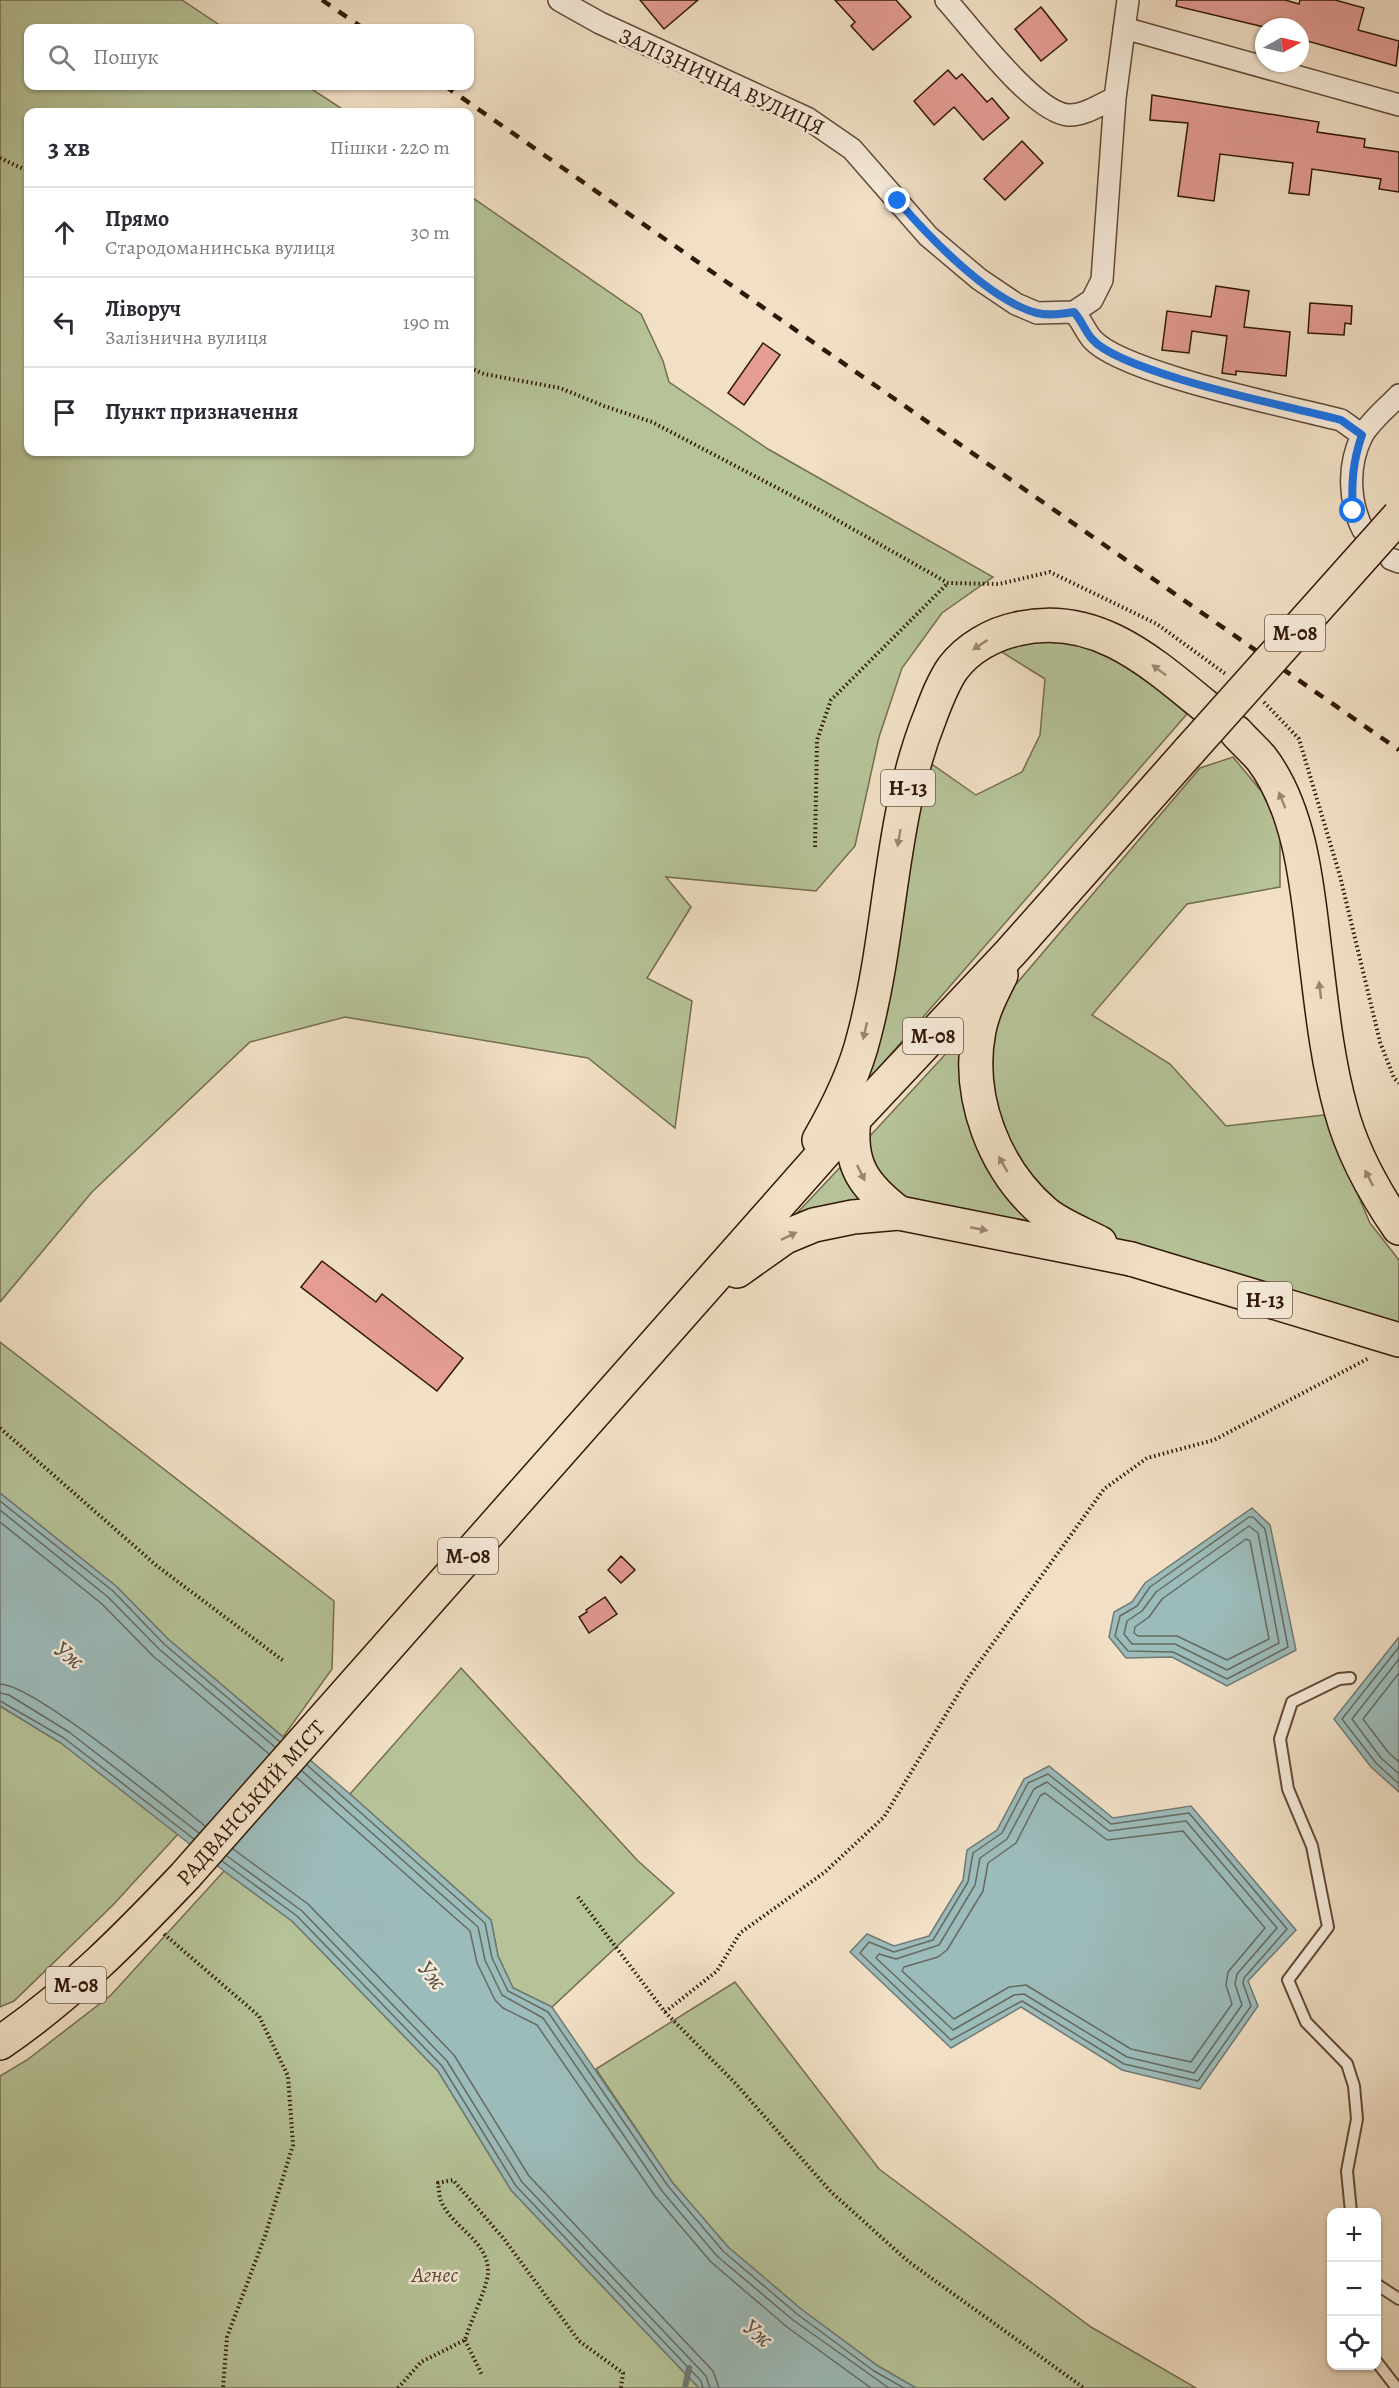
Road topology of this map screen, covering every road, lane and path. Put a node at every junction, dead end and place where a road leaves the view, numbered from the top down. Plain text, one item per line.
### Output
1 (559, 0) edge
2 (946, 0) edge
3 (1128, 0) edge
4 (1124, 28) junction
5 (1115, 98) junction
6 (1399, 105) edge
7 (0, 158) edge
8 (24, 169) edge
9 (1074, 312) junction
10 (1399, 395) edge
11 (1362, 435) junction
12 (1399, 516) edge
13 (1363, 530) dead end
14 (948, 583) dead end
15 (1205, 706) dead end
16 (1236, 732) dead end
17 (815, 847) dead end
18 (1011, 952) junction
19 (854, 1119) junction
20 (794, 1186) junction
21 (899, 1213) junction
22 (1399, 1228) edge
23 (1131, 1259) junction
24 (690, 1306) junction
25 (1389, 1347) edge
26 (0, 1428) edge
27 (285, 1662) dead end
28 (1350, 1678) dead end
29 (578, 1897) dead end
30 (145, 1919) junction
31 (665, 2012) junction
32 (0, 2043) edge
33 (1351, 2208) edge
34 (1381, 2287) edge
35 (1399, 2299) edge
36 (465, 2340) junction
37 (1381, 2367) edge
38 (483, 2375) dead end
39 (223, 2388) edge
40 (398, 2388) edge
41 (621, 2388) edge
42 (1084, 2388) edge
43 (1396, 2388) edge

1 - 9 street, ЗАЛІЗНИЧНА ВУЛИЦЯ
2 - 5 street
3 - 4 street
4 - 5 street
4 - 6 street
5 - 9 street
7 - 8 path
9 - 11 street
10 - 11 street
11 - 13 street
12 - 18 main road, М-08, bridge
14 - 17 path
15 -> 20 main road, Н-13
22 -> 16 main road
18 - 19 main road, М-08
23 -> 18 main road, Н-13
19 - 20 main road, М-08
19 -> 21 main road, Н-13
20 - 24 main road, М-08
21 -> 23 main road, Н-13
24 -> 21 main road, Н-13
23 - 25 main road, Н-13
24 - 30 main road, РАДВАНСЬКИЙ МІСТ / М-08
25 - 31 path
26 - 27 path
28 - 33 lane
29 - 31 path
30 - 32 main road, М-08
30 - 39 path
31 - 42 path
34 - 35 lane
36 - 38 path
36 - 40 path
36 - 41 path
37 - 43 lane

